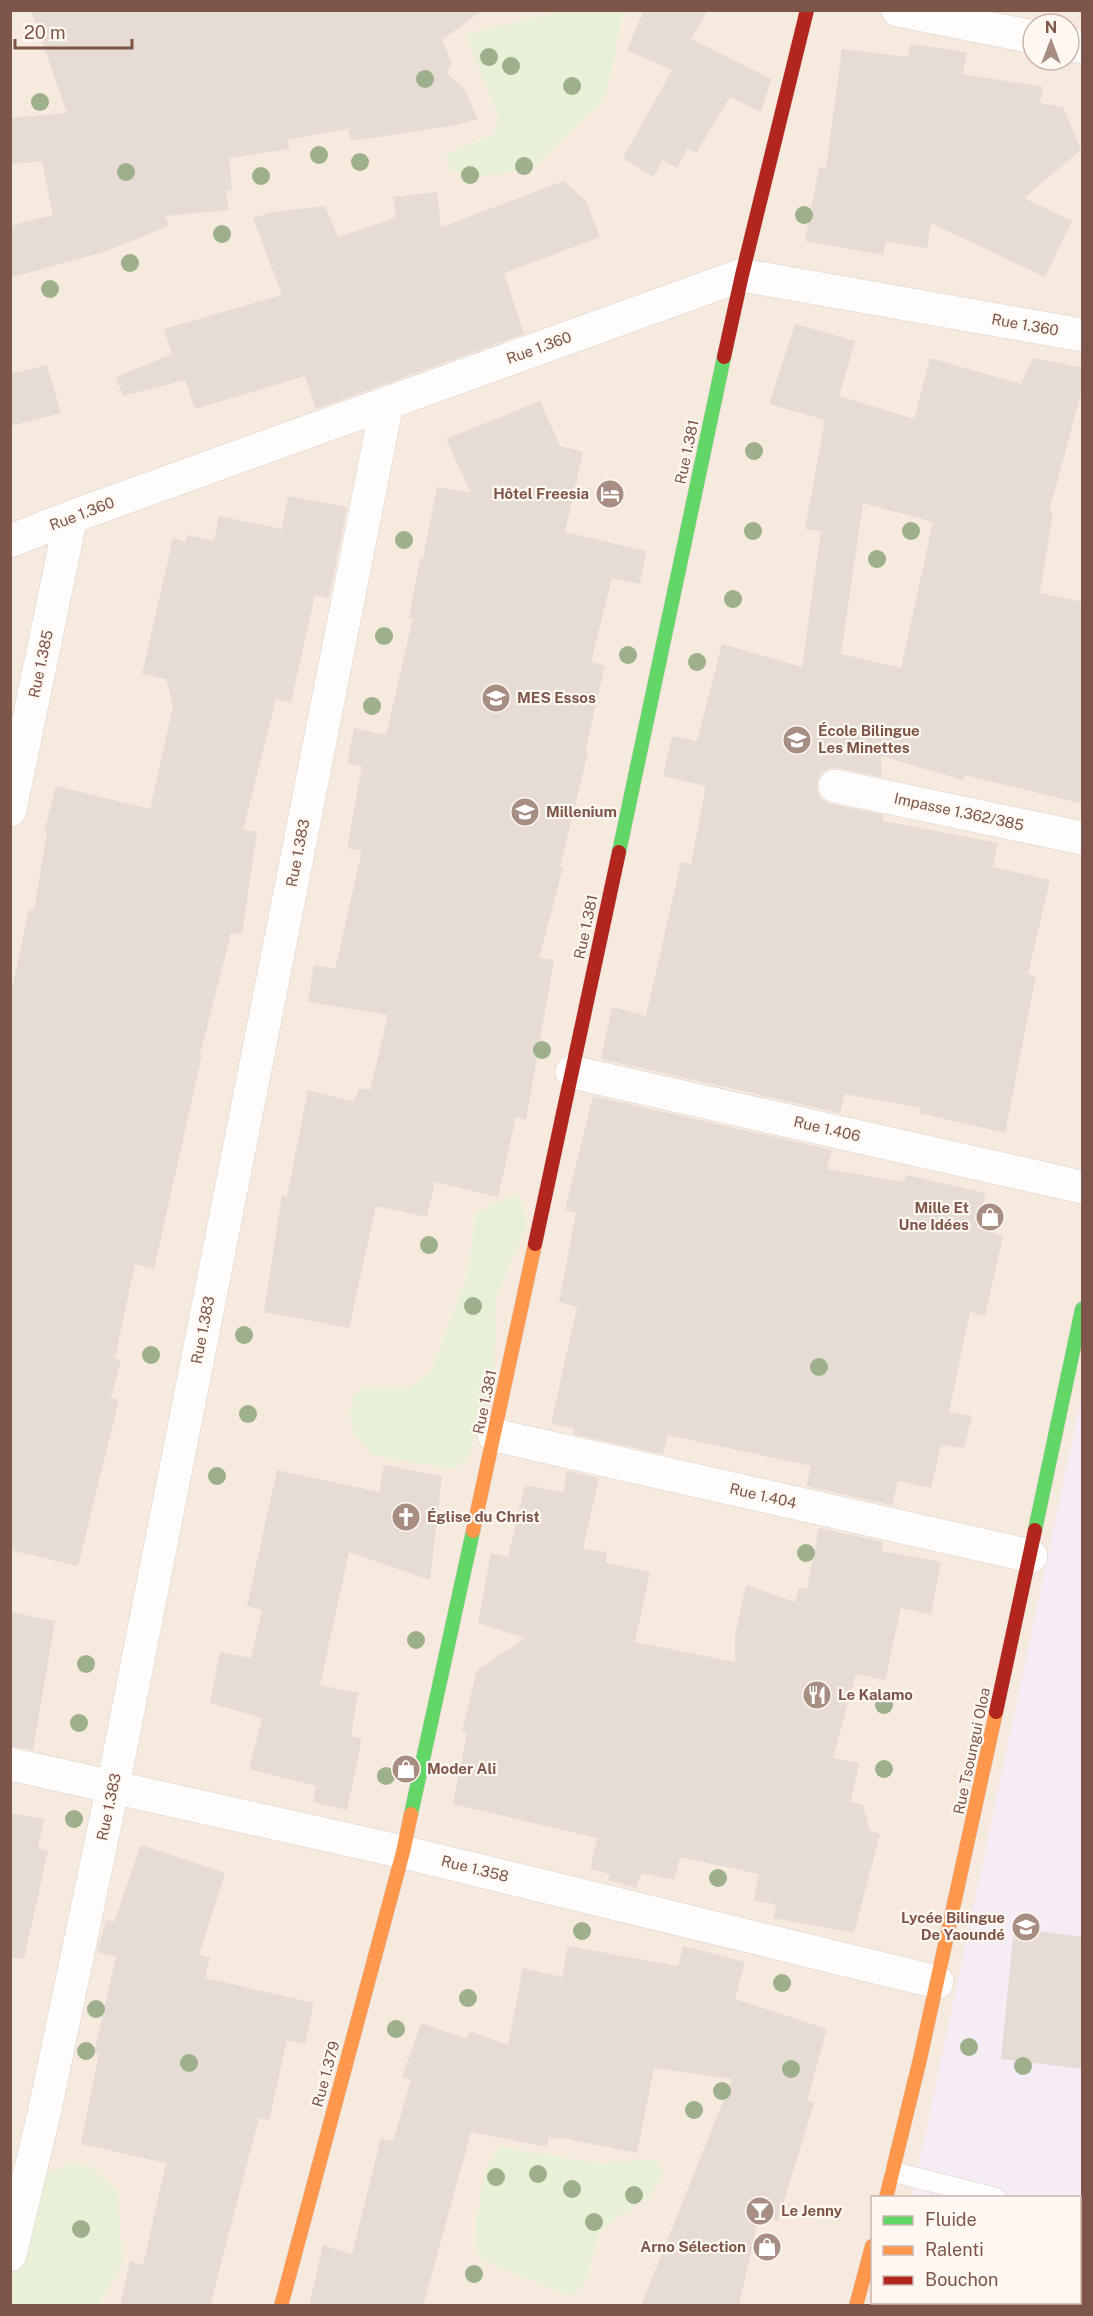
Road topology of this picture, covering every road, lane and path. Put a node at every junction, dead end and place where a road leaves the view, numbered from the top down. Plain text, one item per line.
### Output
1 (807, 10) edge
2 (898, 10) edge
3 (1021, 35) edge
4 (742, 274) junction
5 (1083, 335) edge
6 (387, 403) junction
7 (71, 517) junction
8 (10, 541) edge
9 (835, 786) dead end
10 (10, 810) edge
11 (1083, 838) edge
12 (572, 1072) junction
13 (1083, 1187) edge
14 (1083, 1309) edge
15 (494, 1435) junction
16 (1031, 1556) junction
17 (10, 1764) edge
18 (113, 1786) junction
19 (403, 1852) junction
20 (937, 1982) junction
21 (894, 2172) junction
22 (887, 2196) edge
23 (988, 2196) edge
24 (871, 2254) edge
25 (10, 2256) edge
26 (281, 2306) edge
27 (856, 2306) edge

1 - 4 street, Rue 1.381
2 - 3 street
4 - 5 street, Rue 1.360
4 - 6 street, Rue 1.360
4 - 12 street, Rue 1.381
6 - 7 street, Rue 1.360
6 - 18 street, Rue 1.383
7 - 8 street, Rue 1.360
7 - 10 street, Rue 1.385
9 - 11 street, Impasse 1.362/385
12 - 13 street, Rue 1.406
12 - 15 street, Rue 1.381
14 - 16 street, Rue Tsoungui Oloa
15 - 16 street, Rue 1.404
15 - 19 street, Rue 1.381
16 - 20 street, Rue Tsoungui Oloa
17 - 18 street, Rue 1.358
18 - 19 street, Rue 1.358
18 - 25 street, Rue 1.383
19 - 20 street, Rue 1.358
19 - 26 street, Rue 1.379
20 - 21 street, Rue Tsoungui Oloa
21 - 22 street, Rue Tsoungui Oloa
21 - 23 lane
24 - 27 street

